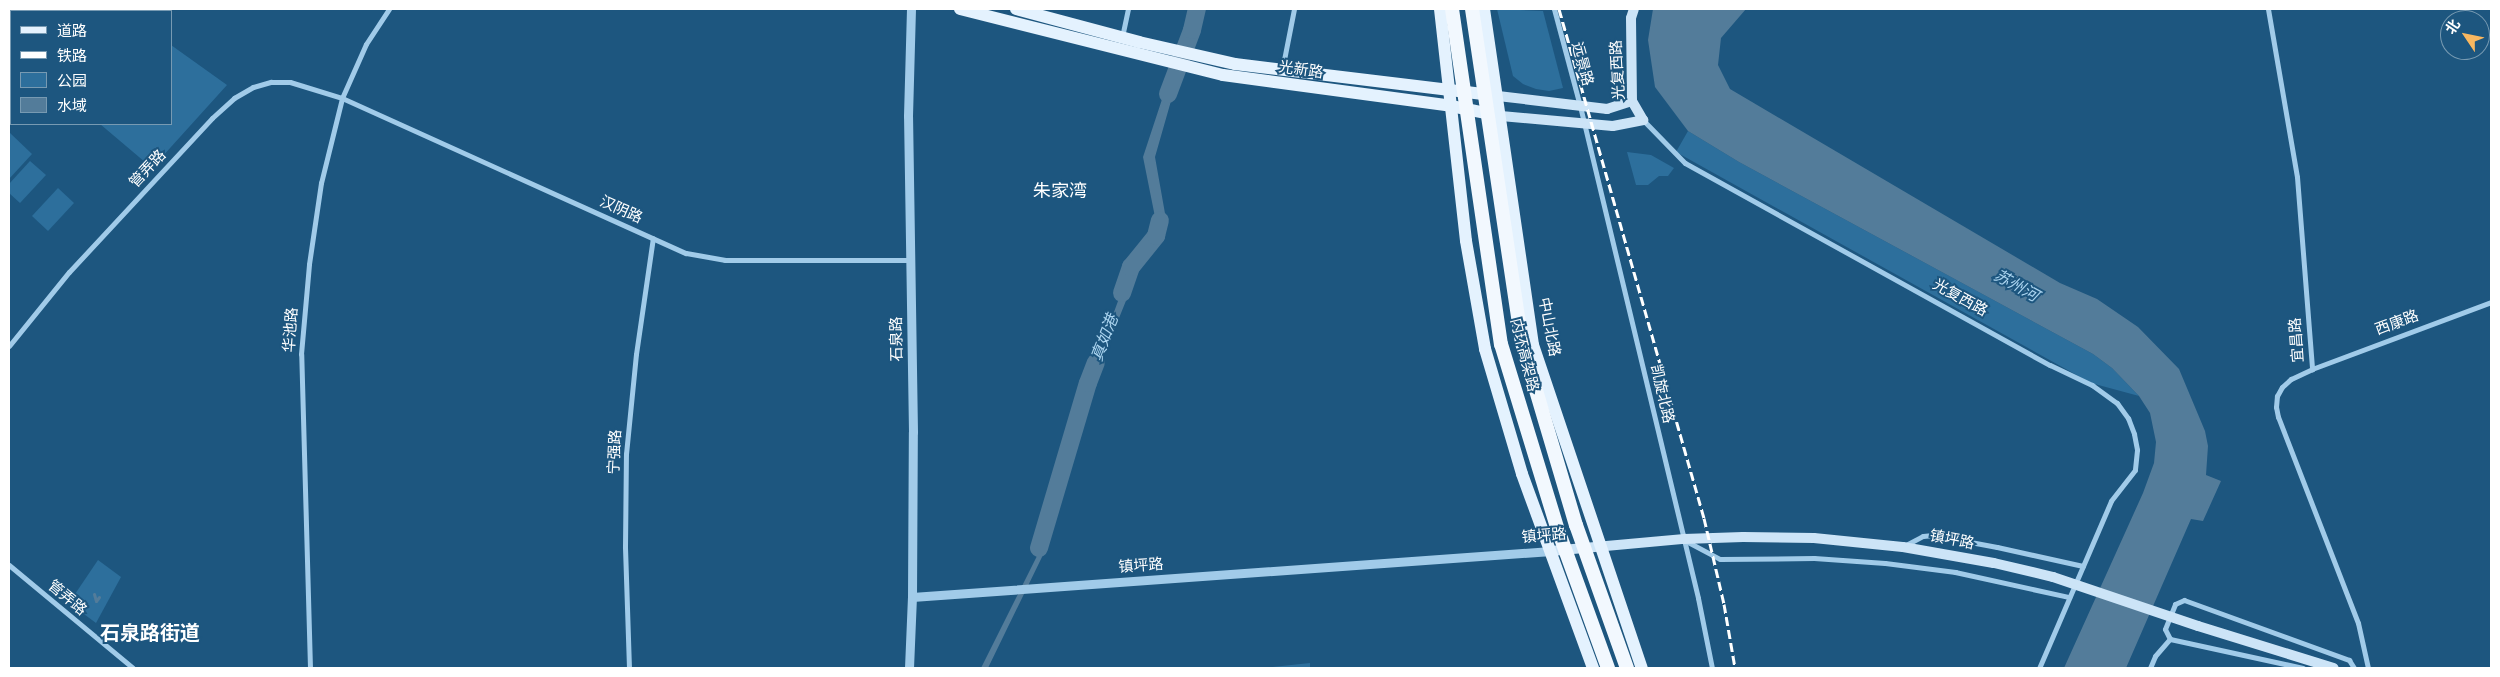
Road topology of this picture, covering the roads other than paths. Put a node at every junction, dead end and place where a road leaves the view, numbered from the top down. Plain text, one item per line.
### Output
1 (389, 9) edge
2 (911, 9) edge
3 (960, 9) edge
4 (1016, 9) edge
5 (1128, 9) edge
6 (1294, 9) edge
7 (1440, 9) edge
8 (1452, 9) edge
9 (1472, 9) edge
10 (1484, 9) edge
11 (1554, 9) edge
12 (1634, 9) edge
13 (2268, 9) edge
14 (1122, 38) junction
15 (1137, 48) junction
16 (1282, 70) junction
17 (1448, 90) junction
18 (1498, 96) junction
19 (342, 98) junction
20 (1632, 101) junction
21 (1451, 106) junction
22 (1580, 106) junction
23 (1500, 116) junction
24 (1643, 120) junction
25 (1584, 126) junction
26 (653, 238) junction
27 (909, 260) junction
28 (2491, 302) edge
29 (9, 346) edge
30 (2312, 368) junction
31 (1684, 540) junction
32 (1602, 546) junction
33 (1903, 546) junction
34 (1550, 552) junction
35 (9, 565) edge
36 (2083, 566) junction
37 (912, 597) junction
38 (2069, 598) junction
39 (2170, 639) junction
40 (133, 668) edge
41 (310, 668) edge
42 (629, 668) edge
43 (909, 668) edge
44 (1593, 668) edge
45 (1608, 668) edge
46 (1627, 668) edge
47 (1642, 668) edge
48 (1712, 668) edge
49 (2039, 668) edge
50 (2150, 668) edge
51 (2303, 668) edge
52 (2334, 668) edge
53 (2354, 668) edge
54 (2368, 668) edge

1 - 19 street, 华池路
2 - 27 street, 石泉路
3 - 15 main road, 光新路
4 - 14 main road, 光新路
5 - 14 street
6 - 16 street
7 - 17 main road
8 - 45 highway, 内环高架路
9 - 46 highway, 内环高架路
10 - 18 main road, 中山北路
11 - 22 street, 远景路
12 - 20 main road, 光复西路
13 - 30 street, 宜昌路
14 - 15 main road, 光新路
15 - 16 main road, 光新路
15 - 21 main road, 光新路
16 - 17 main road, 光新路
17 - 18 main road, 光新路
17 - 21 main road
18 - 22 main road, 光新路
18 - 23 main road, 中山北路
19 - 26 street, 汉阴路
19 - 29 street, 管弄路
19 - 41 street, 华池路
20 - 22 main road, 光新路
20 - 24 main road, 光复西路
21 - 23 main road, 光新路
21 - 34 main road
22 - 25 street, 远景路
23 - 25 main road, 光新路
23 - 32 main road, 中山北路
24 - 25 main road, 光新路
24 - 36 street, 光复西路
25 - 31 street, 凯旋北路
26 - 27 street, 汉阴路
26 - 42 street, 宁强路
27 - 37 street, 石泉路
28 - 30 street, 西康路
30 - 54 street, 宜昌路
31 - 32 main road, 镇坪路
31 - 33 main road, 镇坪路
31 - 38 street
31 - 48 street, 凯旋北路
32 - 34 main road, 镇坪路
32 - 47 main road, 中山北路
33 - 36 street
33 - 52 main road, 镇坪路
34 - 37 street, 镇坪路
34 - 44 main road
35 - 40 street, 管弄路
36 - 38 street, 光复西路
37 - 43 street, 石泉路
38 - 49 street, 光复西路
39 - 50 street
39 - 51 street
39 - 53 street

